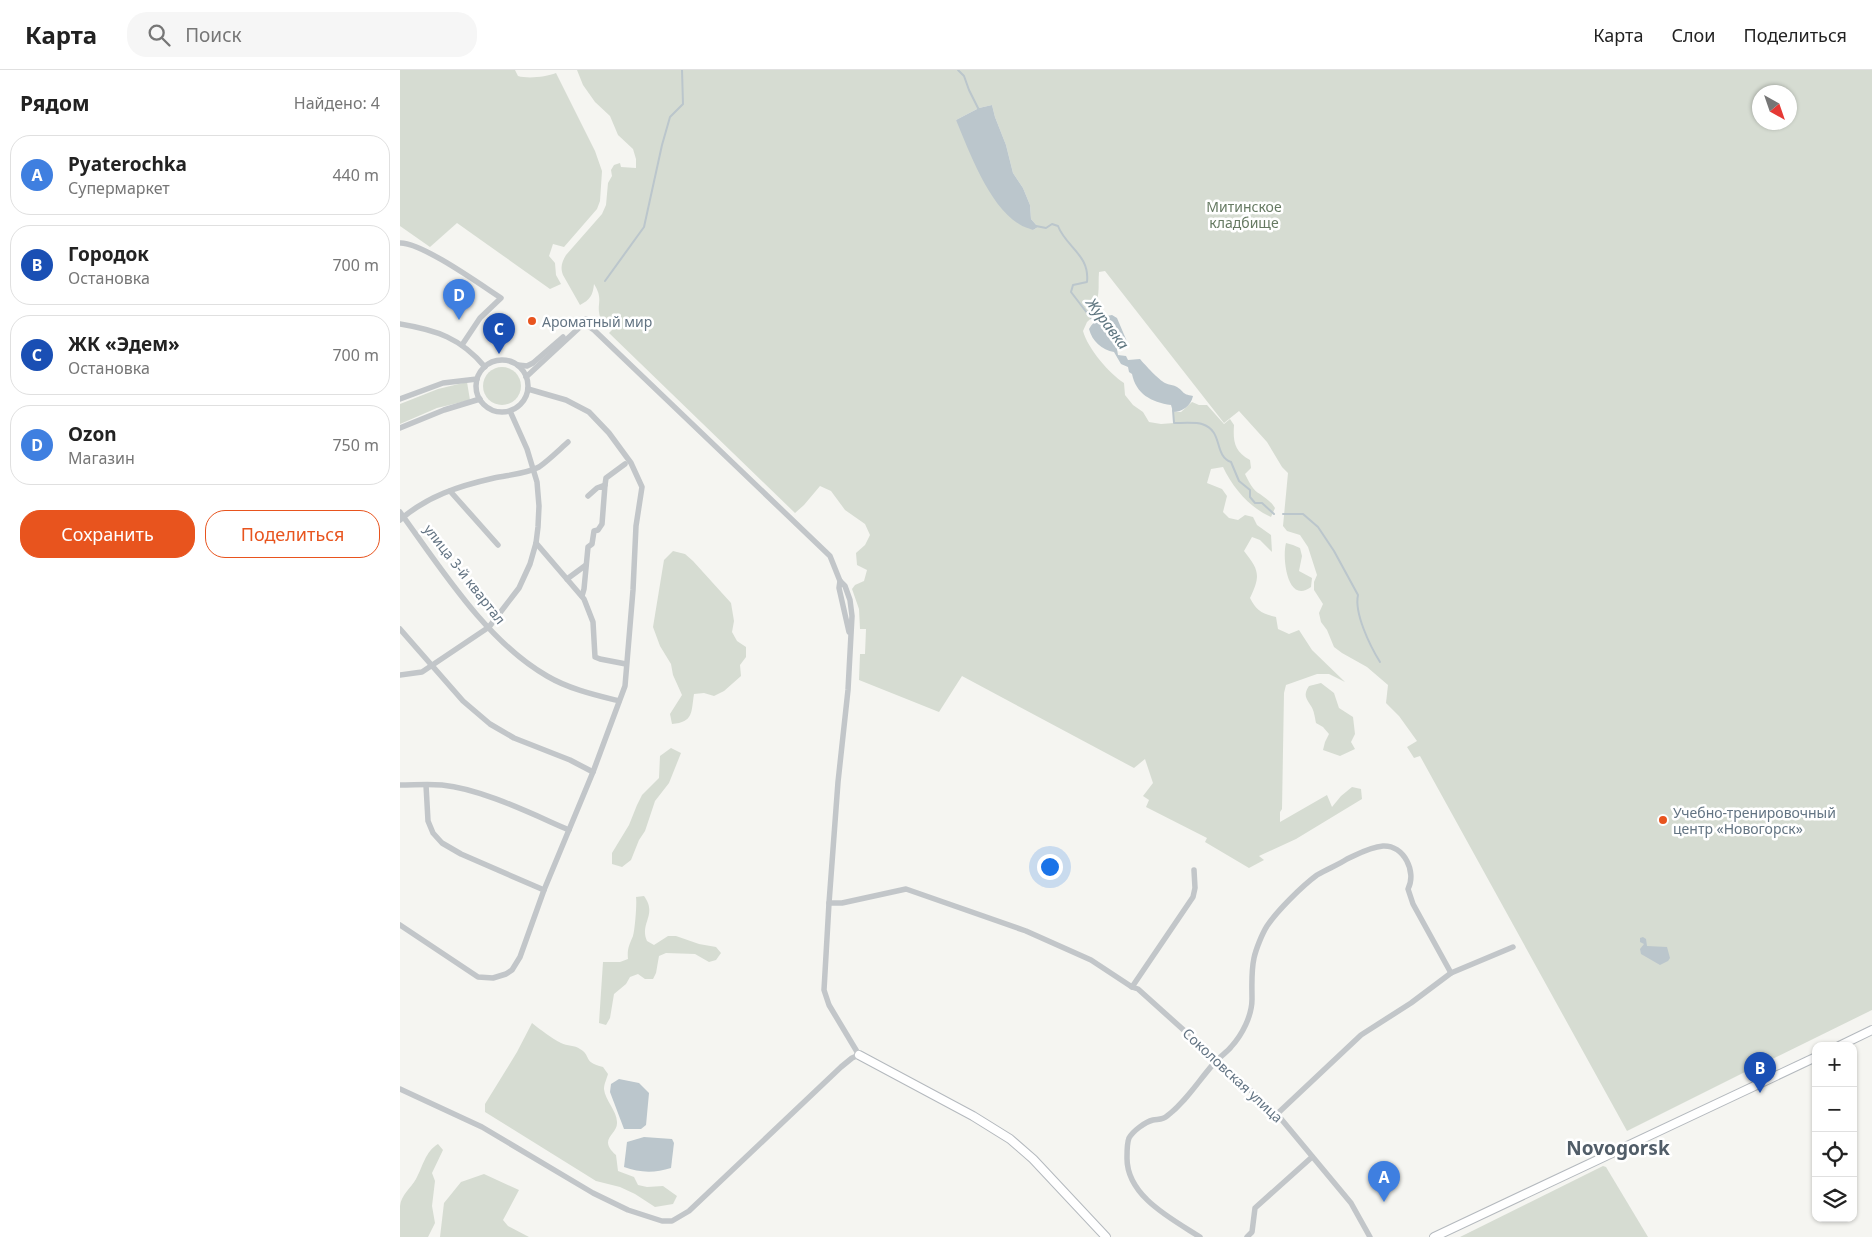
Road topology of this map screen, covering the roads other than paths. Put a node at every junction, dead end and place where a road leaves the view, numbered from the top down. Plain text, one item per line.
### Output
1 (400, 243) edge
2 (400, 324) edge
3 (594, 330) junction
4 (462, 345) junction
5 (516, 365) junction
6 (485, 367) junction
7 (526, 377) junction
8 (477, 379) junction
9 (528, 389) junction
10 (400, 399) edge
11 (480, 399) junction
12 (510, 410) junction
13 (400, 428) edge
14 (568, 442) dead end
15 (625, 464) dead end
16 (533, 469) junction
17 (605, 485) junction
18 (450, 491) junction
19 (588, 496) dead end
20 (401, 516) edge
21 (536, 543) junction
22 (498, 545) dead end
23 (586, 565) junction
24 (567, 579) junction
25 (582, 596) junction
26 (489, 627) junction
27 (400, 629) edge
28 (626, 664) junction
29 (432, 665) junction
30 (400, 675) edge
31 (619, 702) junction
32 (593, 772) junction
33 (400, 784) edge
34 (426, 786) junction
35 (569, 830) junction
36 (1194, 870) dead end
37 (544, 890) junction
38 (829, 903) junction
39 (400, 924) edge
40 (1513, 947) dead end
41 (1451, 973) junction
42 (1132, 987) junction
43 (1872, 1030) edge
44 (1847, 1042) edge
45 (859, 1055) junction
46 (1218, 1059) junction
47 (1812, 1059) edge
48 (400, 1088) edge
49 (1277, 1114) junction
50 (1312, 1157) junction
51 (1106, 1237) edge
52 (1200, 1237) edge
53 (1247, 1237) edge
54 (1370, 1237) edge
55 (1434, 1237) edge

1 - 4 street
2 - 4 street
3 - 5 street
3 - 7 street
3 - 38 street
4 - 6 street
5 - 6 street
5 - 7 street
6 - 8 street
7 - 9 street
8 - 10 street
8 - 11 street
9 - 12 street
9 - 28 street
11 - 12 street
11 - 13 street
12 - 16 street
14 - 16 street
15 - 17 street
16 - 18 street
16 - 21 street
17 - 19 street
17 - 23 street
18 - 20 street
18 - 22 street
20 - 26 street, улица 3-й квартал
21 - 24 street
21 - 26 street
23 - 24 street
23 - 25 street
24 - 25 street
25 - 28 street
26 - 29 street
26 - 31 street, улица 3-й квартал
27 - 29 street
28 - 31 street
29 - 30 street
29 - 32 street
31 - 32 street
32 - 35 street
33 - 34 street
34 - 35 street
34 - 37 street
35 - 37 street
36 - 42 street
37 - 39 street
38 - 42 street, Соколовская улица
38 - 45 street
40 - 41 street
41 - 46 street
41 - 49 street
42 - 46 street, Соколовская улица
43 - 44 street
45 - 48 street
45 - 51 street
46 - 49 street, Соколовская улица
46 - 52 street
47 - 55 street
49 - 50 street, Соколовская улица
50 - 53 street
50 - 54 street, Соколовская улица

